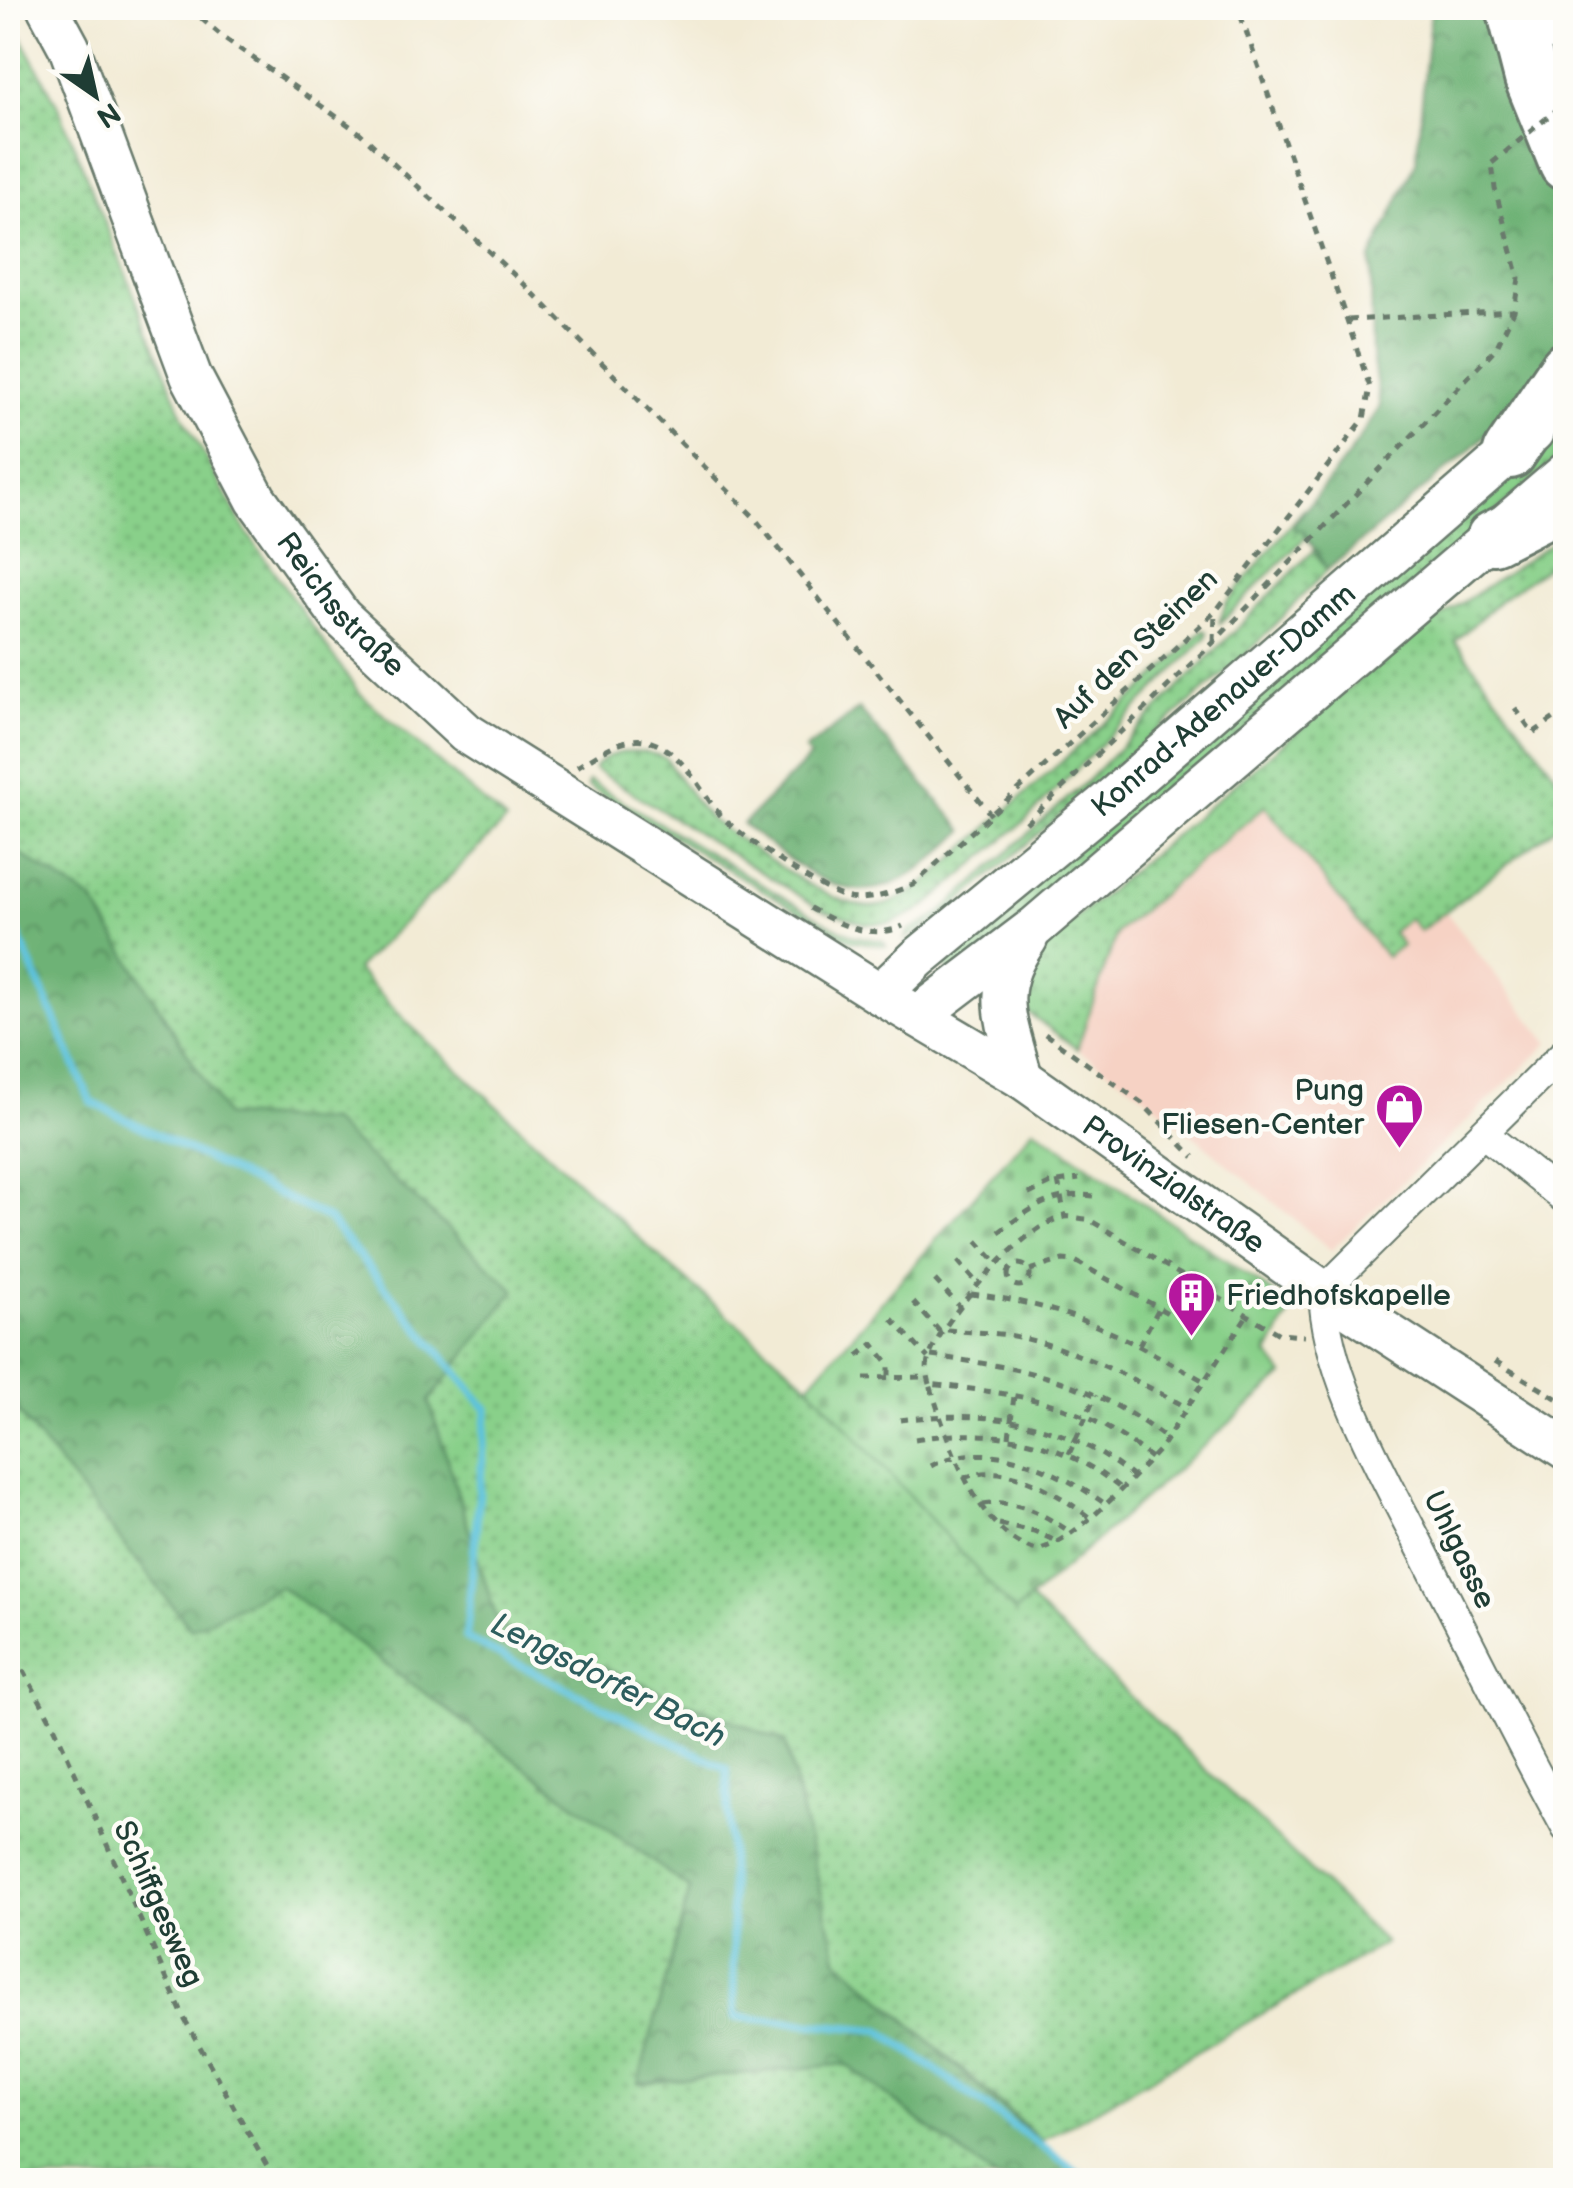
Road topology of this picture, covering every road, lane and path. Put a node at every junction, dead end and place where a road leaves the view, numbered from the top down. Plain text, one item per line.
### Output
1 (48, 8) edge
2 (189, 8) edge
3 (1238, 8) edge
4 (1513, 8) edge
5 (1561, 8) edge
6 (1566, 28) edge
7 (1566, 102) edge
8 (1566, 164) edge
9 (1514, 311) junction
10 (1347, 320) junction
11 (1566, 369) edge
12 (1566, 403) edge
13 (1510, 452) junction
14 (1566, 473) edge
15 (1566, 502) edge
16 (1493, 538) junction
17 (1215, 612) junction
18 (1214, 642) junction
19 (1515, 708) dead end
20 (1564, 711) edge
21 (592, 778) dead end
22 (991, 815) junction
23 (1016, 832) dead end
24 (803, 904) dead end
25 (910, 922) dead end
26 (1035, 927) junction
27 (880, 994) junction
28 (1003, 1008) junction
29 (918, 1016) junction
30 (1566, 1051) edge
31 (1022, 1078) junction
32 (1483, 1134) junction
33 (1194, 1158) dead end
34 (1079, 1178) dead end
35 (1058, 1181) junction
36 (1030, 1194) dead end
37 (1062, 1196) junction
38 (1093, 1196) dead end
39 (1566, 1200) edge
40 (1065, 1217) junction
41 (999, 1232) dead end
42 (978, 1241) dead end
43 (1003, 1258) junction
44 (958, 1261) dead end
45 (997, 1263) junction
46 (1011, 1267) junction
47 (1030, 1270) junction
48 (935, 1280) dead end
49 (976, 1283) junction
50 (1323, 1290) junction
51 (970, 1294) junction
52 (913, 1302) dead end
53 (960, 1307) junction
54 (1159, 1308) junction
55 (1173, 1316) dead end
56 (1246, 1317) junction
57 (892, 1319) dead end
58 (945, 1332) junction
59 (1279, 1334) dead end
60 (1138, 1345) junction
61 (858, 1356) dead end
62 (930, 1357) junction
63 (864, 1378) dead end
64 (889, 1378) junction
65 (929, 1381) junction
66 (1204, 1382) junction
67 (1014, 1395) junction
68 (1096, 1395) junction
69 (1188, 1408) junction
70 (939, 1415) junction
71 (1085, 1416) junction
72 (900, 1420) dead end
73 (1012, 1421) junction
74 (947, 1434) junction
75 (1009, 1437) junction
76 (916, 1438) dead end
77 (1168, 1439) junction
78 (1076, 1440) junction
79 (1566, 1449) edge
80 (1069, 1454) junction
81 (955, 1456) junction
82 (1151, 1458) junction
83 (931, 1466) dead end
84 (1133, 1477) junction
85 (964, 1478) junction
86 (1120, 1488) junction
87 (1104, 1503) junction
88 (982, 1504) junction
89 (1089, 1518) junction
90 (998, 1524) junction
91 (1072, 1533) junction
92 (1058, 1542) junction
93 (8, 1642) edge
94 (1566, 1828) edge
95 (275, 2180) edge

1 - 27 main road, Reichsstraße
2 - 22 path
3 - 10 path, Auf den Steinen
4 - 8 highway
5 - 6 highway
7 - 9 path, bridge
9 - 10 path
9 - 18 path
10 - 17 path, Auf den Steinen
11 - 13 highway
12 - 13 main road, Konrad-Adenauer-Damm
13 - 27 main road, Konrad-Adenauer-Damm
14 - 16 main road, Konrad-Adenauer-Damm
15 - 16 highway
16 - 26 main road, Konrad-Adenauer-Damm
17 - 18 path
17 - 22 path, Auf den Steinen
18 - 23 path
19 - 20 path
21 - 22 path, Auf den Steinen
24 - 25 path
26 - 28 main road
26 - 29 main road, Konrad-Adenauer-Damm
27 - 29 main road, Provinzialstraße
28 - 31 main road
28 - 33 path
29 - 31 main road, Provinzialstraße
30 - 32 street
31 - 50 main road, Provinzialstraße
32 - 39 street
32 - 50 street
34 - 35 path
35 - 36 path
35 - 37 path
37 - 38 path
37 - 40 path
37 - 41 path
40 - 43 path
40 - 56 path
42 - 45 path
43 - 45 path
43 - 46 path
44 - 49 path
45 - 49 path
46 - 47 path
46 - 47 path
47 - 54 path
48 - 53 path
49 - 51 path
50 - 79 main road, Provinzialstraße
50 - 94 street, Uhlgasse
51 - 53 path
51 - 60 path
52 - 58 path
53 - 58 path
54 - 55 path
54 - 60 path
56 - 59 path
56 - 66 path
57 - 62 path
58 - 62 path
58 - 69 path
60 - 66 path
61 - 64 path
62 - 65 path
62 - 68 path
63 - 64 path
64 - 65 path
65 - 67 path
65 - 70 path
66 - 69 path
67 - 71 path
67 - 73 path
68 - 71 path
68 - 77 path
69 - 77 path
70 - 72 path
70 - 73 path
70 - 74 path
71 - 78 path
71 - 82 path
73 - 75 path
73 - 78 path
74 - 75 path
74 - 76 path
74 - 81 path
75 - 80 path
77 - 82 path
78 - 80 path
78 - 84 path
80 - 86 path
81 - 83 path
81 - 85 path
81 - 87 path
82 - 84 path
84 - 86 path
85 - 88 path
85 - 89 path
86 - 87 path
87 - 89 path
88 - 90 path
88 - 91 path
89 - 91 path
90 - 92 path
90 - 92 path
91 - 92 path
93 - 95 path, Schiffgesweg

